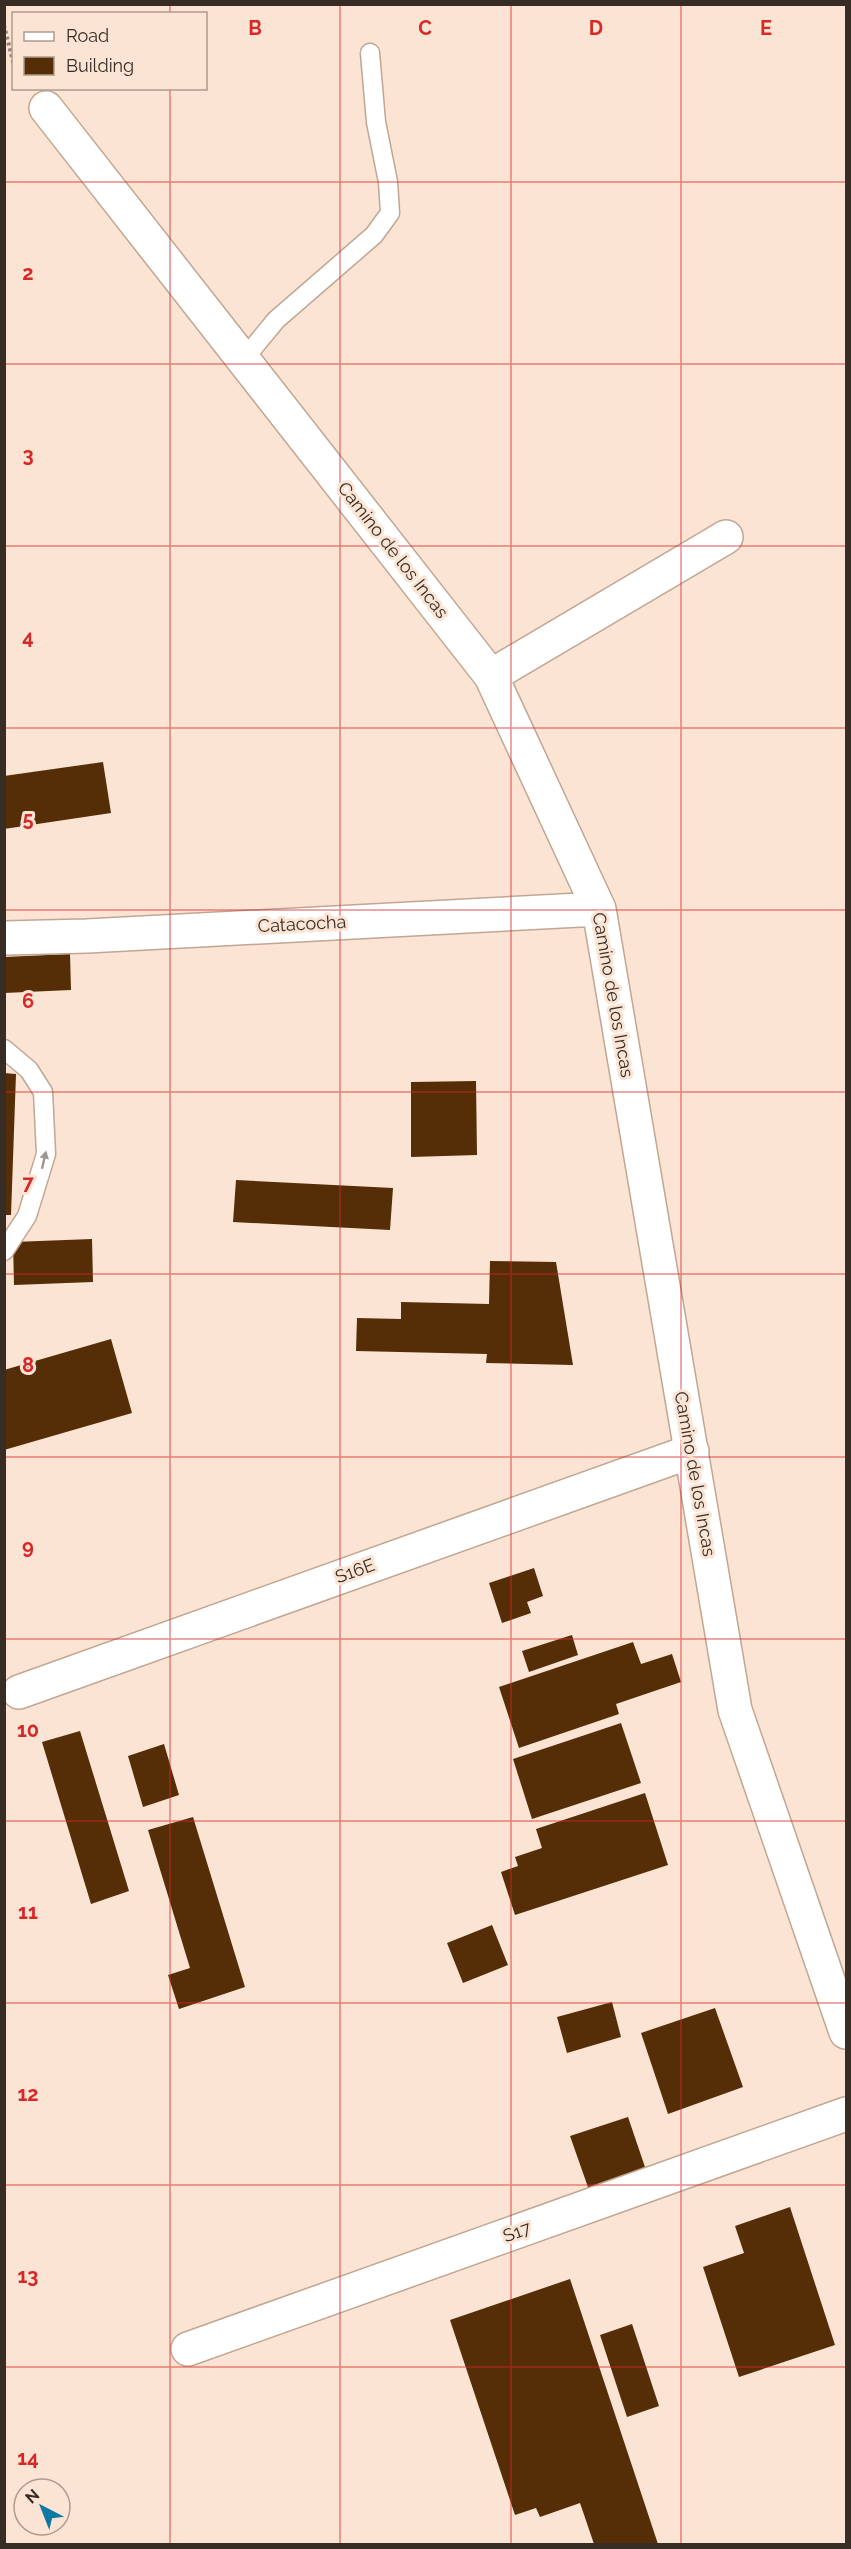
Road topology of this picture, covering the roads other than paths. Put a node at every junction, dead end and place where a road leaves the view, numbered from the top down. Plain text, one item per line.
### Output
1 (370, 53) dead end
2 (46, 108) dead end
3 (244, 359) junction
4 (726, 537) dead end
5 (491, 676) junction
6 (599, 909) junction
7 (4, 938) edge
8 (4, 1049) edge
9 (4, 1251) edge
10 (692, 1451) junction
11 (19, 1692) dead end
12 (846, 2032) edge
13 (846, 2114) edge
14 (188, 2349) dead end

1 - 3 lane
2 - 3 street, Camino de los Incas
3 - 5 street, Camino de los Incas
4 - 5 street
5 - 6 street, Camino de los Incas
6 - 7 street, Catacocha
6 - 10 street, Camino de los Incas
9 -> 8 lane
10 - 11 street, S16E
10 - 12 street, Camino de los Incas
13 - 14 street, S17

